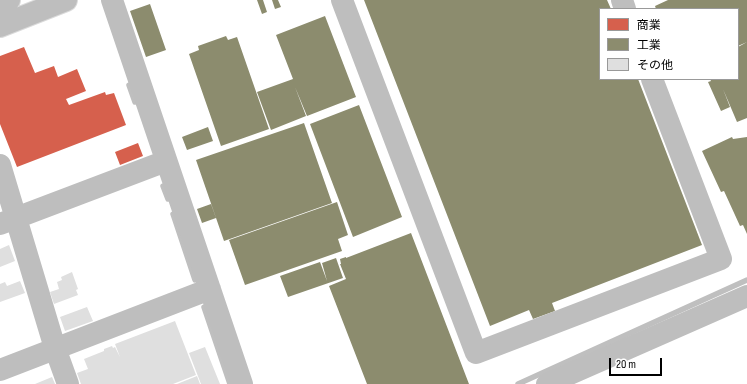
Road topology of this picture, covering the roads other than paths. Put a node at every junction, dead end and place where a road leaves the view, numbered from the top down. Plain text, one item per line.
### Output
1 (9, 0) edge
2 (66, 0) edge
3 (112, 0) edge
4 (342, 0) edge
5 (0, 4) edge
6 (0, 26) edge
7 (652, 80) edge
8 (166, 161) junction
9 (0, 165) edge
10 (8, 221) edge
11 (210, 289) junction
12 (747, 296) edge
13 (55, 348) junction
14 (0, 370) edge
15 (68, 384) edge
16 (242, 384) edge
17 (547, 384) edge

1 - 5 street
2 - 6 street
3 - 8 street
4 - 7 street
8 - 10 street
8 - 11 street
9 - 10 street
10 - 13 street
11 - 13 street
11 - 16 street
12 - 17 street
13 - 14 street
13 - 15 street

